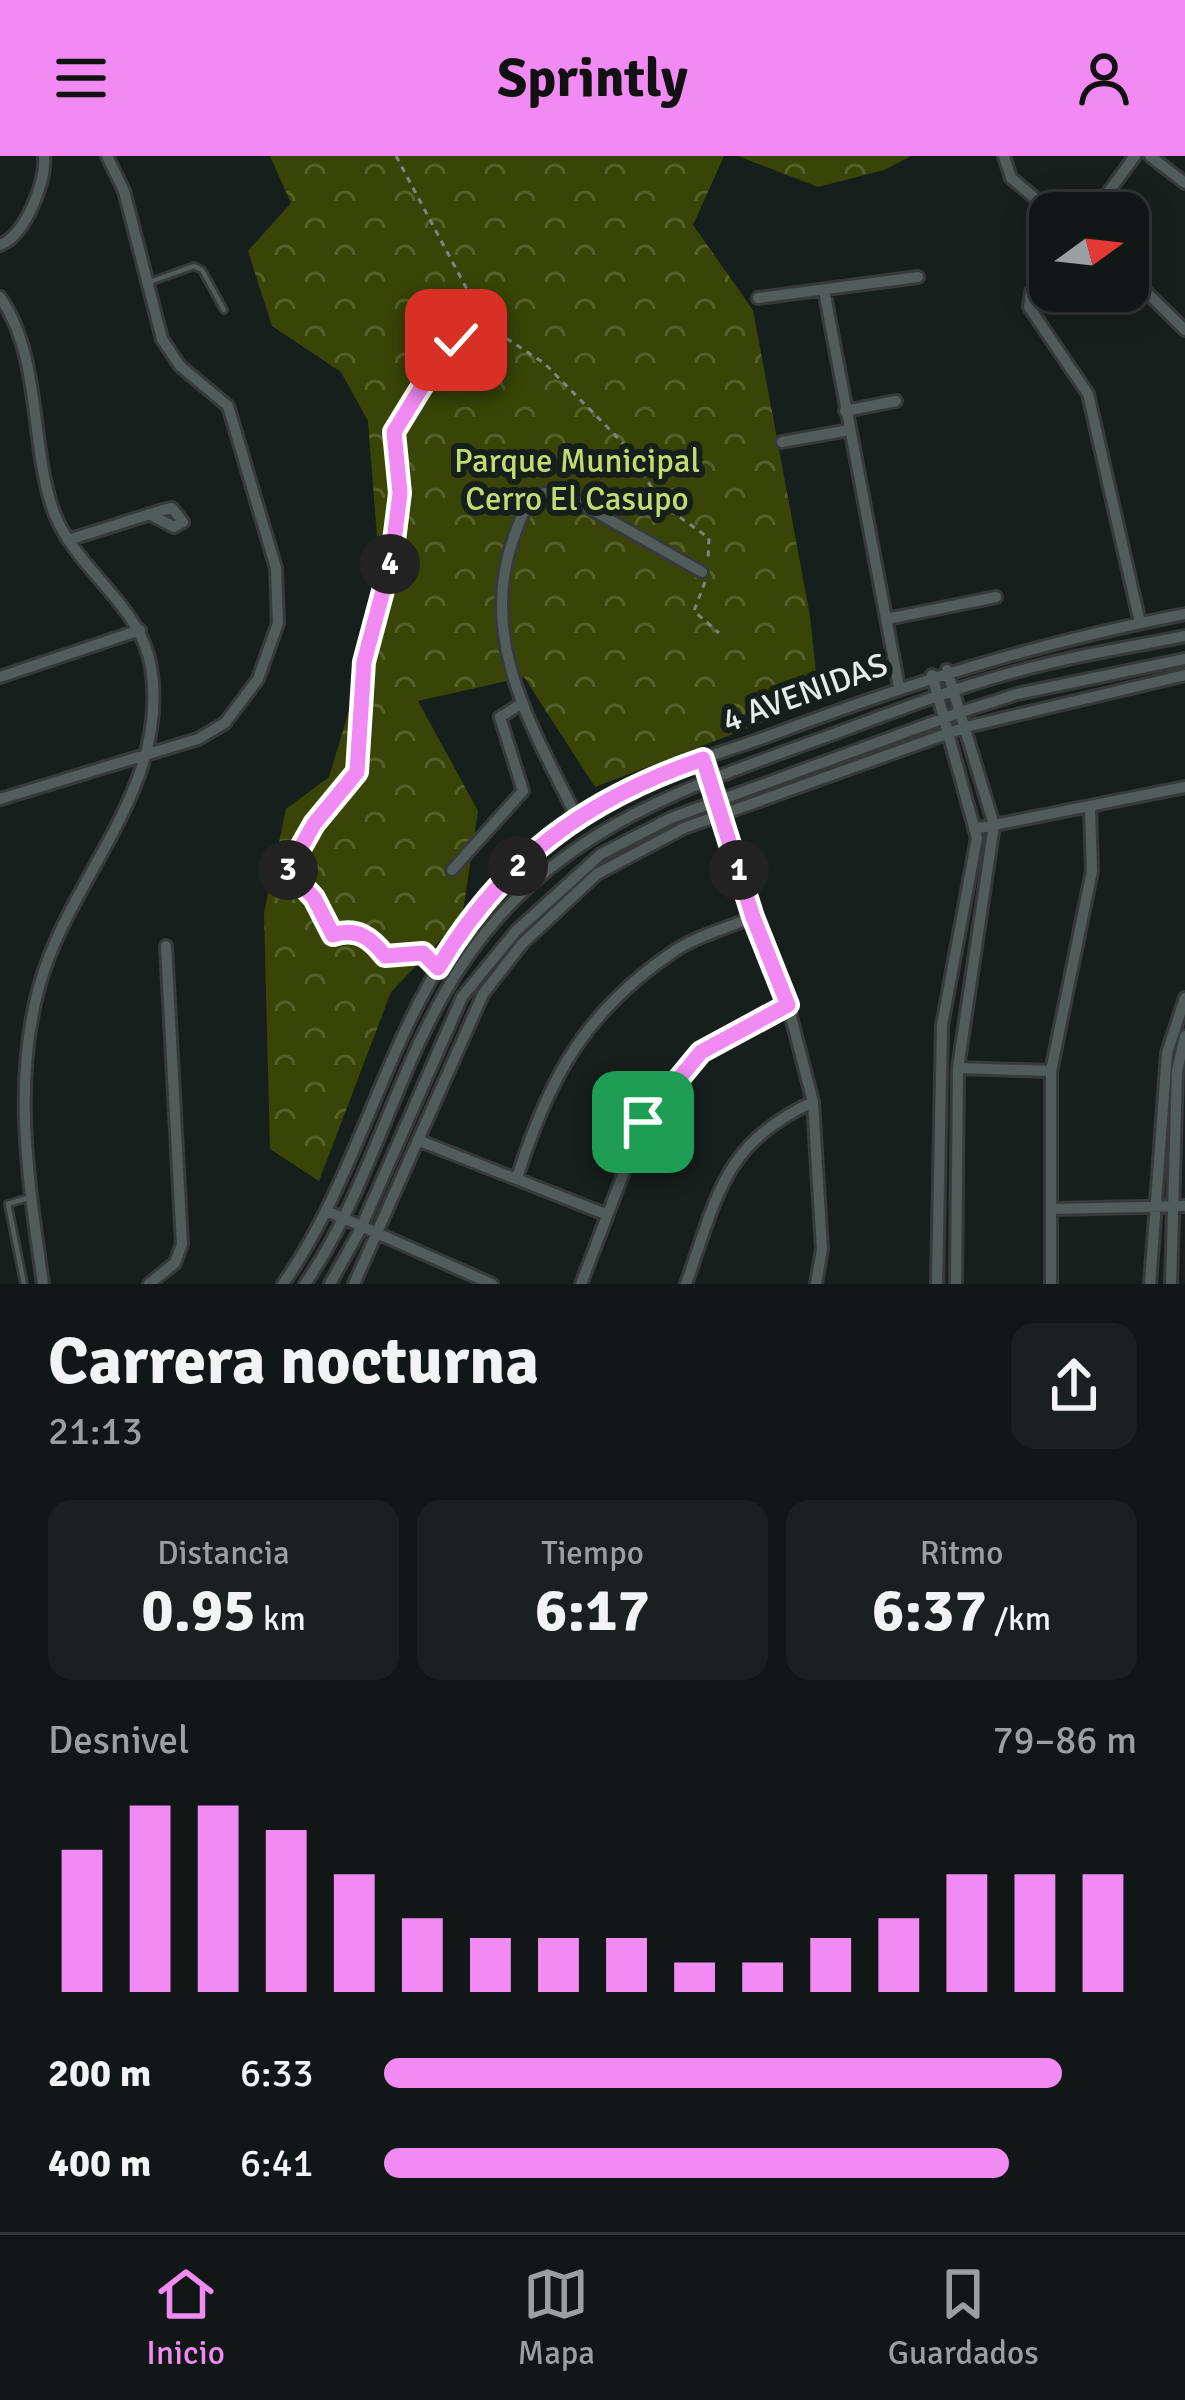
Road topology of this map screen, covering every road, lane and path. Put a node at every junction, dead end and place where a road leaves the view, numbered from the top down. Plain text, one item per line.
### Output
1 (44, 156) edge
2 (107, 156) edge
3 (396, 156) edge
4 (1004, 156) edge
5 (1136, 156) edge
6 (1150, 156) edge
7 (1185, 183) edge
8 (1109, 192) edge
9 (1029, 193) edge
10 (0, 245) edge
11 (918, 277) dead end
12 (150, 282) junction
13 (824, 290) junction
14 (1149, 295) edge
15 (0, 297) edge
16 (758, 298) dead end
17 (224, 310) dead end
18 (1032, 312) edge
19 (485, 326) junction
20 (1185, 330) edge
21 (896, 401) dead end
22 (845, 411) junction
23 (849, 430) junction
24 (782, 442) dead end
25 (149, 514) dead end
26 (68, 540) junction
27 (702, 572) dead end
28 (996, 597) dead end
29 (1185, 614) edge
30 (887, 619) junction
31 (1140, 623) junction
32 (140, 630) junction
33 (719, 633) dead end
34 (1185, 636) edge
35 (1185, 658) edge
36 (946, 670) junction
37 (932, 675) junction
38 (1185, 675) edge
39 (0, 677) edge
40 (899, 687) junction
41 (954, 689) junction
42 (940, 695) junction
43 (521, 704) junction
44 (961, 712) junction
45 (947, 717) junction
46 (966, 727) junction
47 (952, 733) junction
48 (143, 755) junction
49 (703, 759) junction
50 (712, 778) junction
51 (1185, 787) edge
52 (0, 799) edge
53 (718, 799) junction
54 (1090, 807) junction
55 (723, 813) junction
56 (576, 816) junction
57 (994, 825) junction
58 (974, 829) junction
59 (452, 869) dead end
60 (753, 917) junction
61 (166, 946) dead end
62 (438, 968) junction
63 (1185, 998) edge
64 (788, 1005) junction
65 (1185, 1036) edge
66 (958, 1068) junction
67 (1051, 1071) junction
68 (813, 1102) junction
69 (420, 1141) junction
70 (517, 1178) junction
71 (31, 1197) junction
72 (1179, 1206) edge
73 (1154, 1207) junction
74 (1051, 1209) junction
75 (327, 1211) junction
76 (604, 1214) junction
77 (345, 1222) junction
78 (360, 1230) junction
79 (378, 1238) junction
80 (449, 1269) junction
81 (24, 1284) edge
82 (43, 1284) edge
83 (149, 1284) edge
84 (283, 1284) edge
85 (305, 1284) edge
86 (330, 1284) edge
87 (354, 1284) edge
88 (443, 1284) edge
89 (492, 1284) edge
90 (581, 1284) edge
91 (686, 1284) edge
92 (816, 1284) edge
93 (937, 1284) edge
94 (956, 1284) edge
95 (1051, 1284) edge
96 (1150, 1284) edge
97 (1172, 1284) edge

1 - 10 street
2 - 12 street
3 - 19 path
4 - 9 street
5 - 8 street
6 - 7 street
11 - 13 street
12 - 17 lane
12 - 48 street
13 - 16 street
13 - 22 street
14 - 20 street
15 - 26 street
18 - 31 street
19 - 33 path
19 - 62 path
21 - 22 street
22 - 23 street
23 - 24 street
23 - 30 street
25 - 26 street
26 - 32 street
27 - 43 street
28 - 30 street
29 - 31 street, 4 AVENIDAS
30 - 40 street
31 - 36 street, 4 AVENIDAS
32 - 39 street
32 - 48 street
34 - 41 street, 4 AVENIDAS
35 - 44 street
36 - 37 street, 4 AVENIDAS
36 - 41 street
37 - 40 street, 4 AVENIDAS
37 - 42 street
38 - 46 street
40 - 49 street, 4 AVENIDAS
41 - 42 street, 4 AVENIDAS
41 - 44 street
42 - 45 street
42 - 50 street, 4 AVENIDAS
43 - 56 street
43 - 59 street
44 - 45 street
44 - 46 street
45 - 47 street
45 - 53 street
46 - 47 street
46 - 57 street
47 - 55 street
47 - 58 street
48 - 52 street
48 - 71 street
49 - 50 street
49 - 56 street, 4 AVENIDAS
50 - 53 street
50 - 77 street, 4 AVENIDAS
51 - 54 street
53 - 55 street
53 - 78 street
54 - 57 street
54 - 67 street
55 - 60 street
55 - 69 street
56 - 62 street, 4 AVENIDAS
57 - 58 street
57 - 66 street
58 - 93 street
60 - 64 street
60 - 70 street
61 - 83 street
62 - 75 street, 4 AVENIDAS
63 - 73 street
64 - 68 street
64 - 76 street
65 - 72 street
66 - 67 street
66 - 94 street
67 - 74 street
68 - 91 street
68 - 92 street
69 - 70 street
69 - 79 street
70 - 76 street
71 - 81 lane
71 - 82 street
72 - 73 street
72 - 97 street
73 - 74 street
73 - 96 street
74 - 95 street
75 - 77 street
75 - 84 street, 4 AVENIDAS
76 - 90 street
77 - 78 street
77 - 85 street, 4 AVENIDAS
78 - 79 street
78 - 86 street
79 - 80 street
79 - 87 street
80 - 88 street
80 - 89 street

